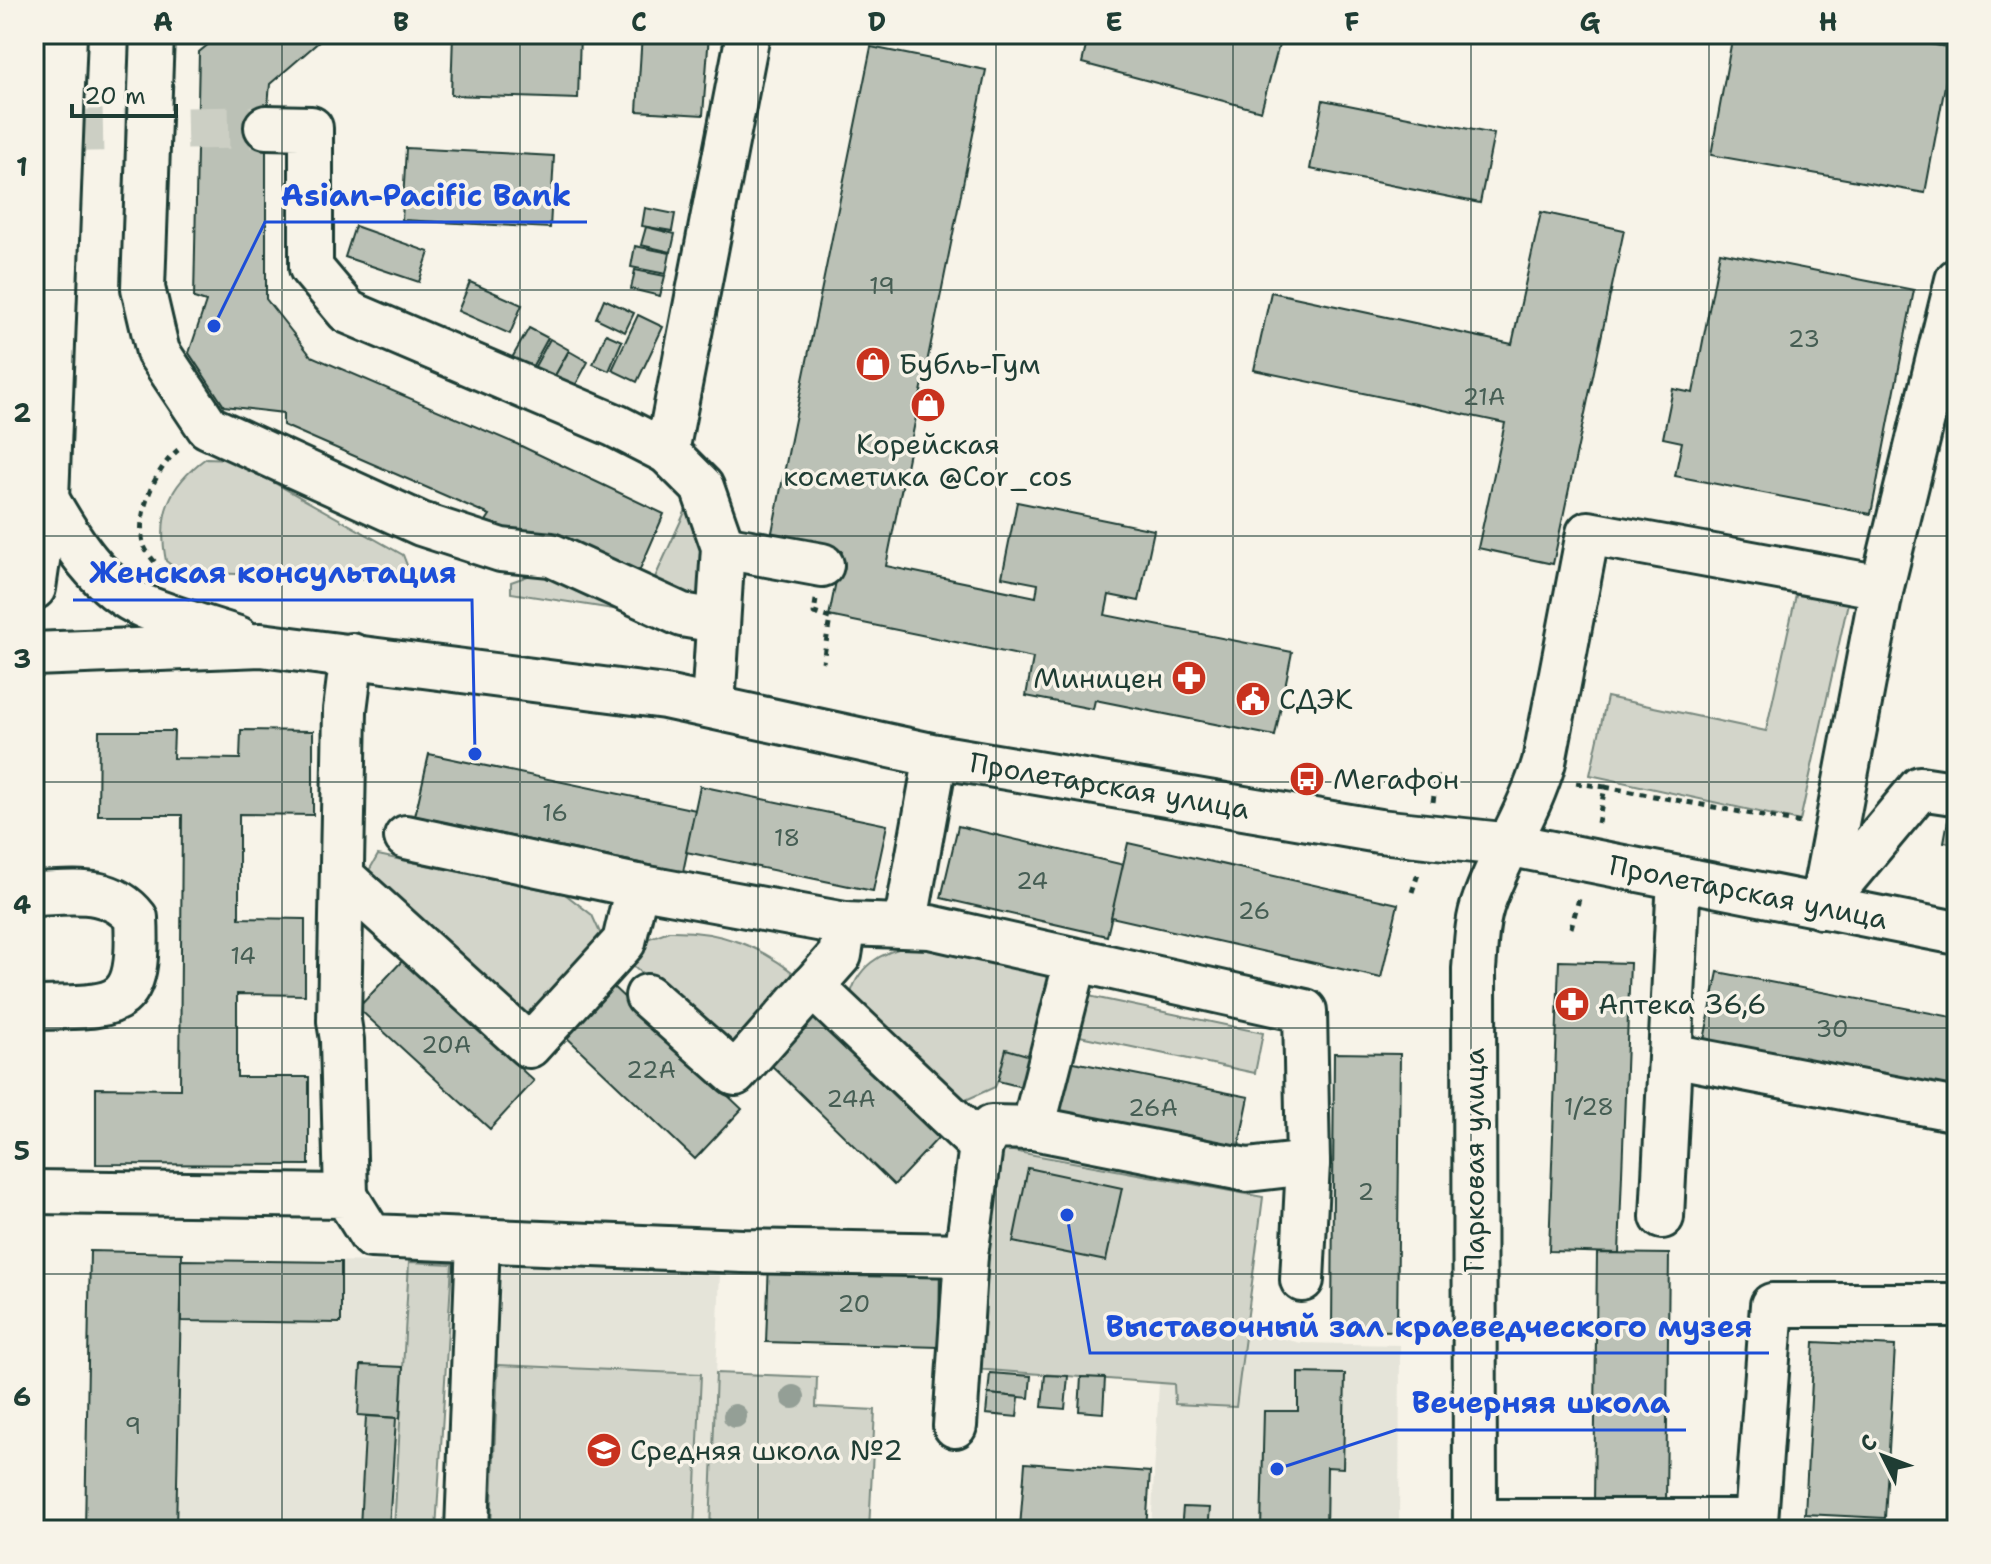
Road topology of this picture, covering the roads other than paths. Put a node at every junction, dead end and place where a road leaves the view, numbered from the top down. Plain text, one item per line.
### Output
1 (65, 34) edge
2 (152, 34) edge
3 (748, 34) edge
4 (266, 127) tunnel mouth
5 (1957, 280) edge
6 (42, 366) edge
7 (667, 452) junction
8 (47, 499) junction
9 (723, 547) junction
10 (822, 565) dead end
11 (1882, 587) junction
12 (34, 588) edge
13 (717, 621) junction
14 (261, 645) junction
15 (34, 654) edge
16 (352, 655) junction
17 (713, 706) junction
18 (936, 756) junction
19 (1953, 793) dead end
20 (406, 837) dead end
21 (1512, 845) junction
22 (343, 877) junction
23 (1679, 878) junction
24 (637, 886) junction
25 (34, 894) edge
26 (1821, 907) junction
27 (845, 924) junction
28 (905, 926) junction
29 (1957, 933) edge
30 (1076, 960) junction
31 (812, 986) junction
32 (647, 996) dead end
33 (34, 1008) edge
34 (1671, 1055) junction
35 (1957, 1110) edge
36 (1033, 1128) junction
37 (981, 1146) junction
38 (1308, 1163) junction
39 (34, 1192) edge
40 (346, 1196) junction
41 (1662, 1217) dead end
42 (478, 1241) junction
43 (966, 1255) junction
44 (1302, 1280) dead end
45 (1957, 1305) edge
46 (955, 1426) dead end
47 (1475, 1526) edge
48 (1763, 1526) edge
49 (467, 1530) edge

1 - 6 street
2 - 13 street
3 - 7 street
4 - 7 street
5 - 11 street
6 - 8 street
7 - 9 street
8 - 12 street
8 - 14 street, Пролетарская улица
9 - 10 street
9 - 13 street
11 - 21 street, Парковая улица
11 - 26 street
13 - 17 street
14 - 15 street, Пролетарская улица
14 - 16 street, Пролетарская улица
16 - 17 street, Пролетарская улица
16 - 22 street
17 - 18 street, Пролетарская улица
18 - 21 street, Пролетарская улица
18 - 28 street
19 - 26 street
20 - 24 street
21 - 23 street, Пролетарская улица
21 - 47 street, Парковая улица
22 - 24 street
22 - 40 street
23 - 26 street, Пролетарская улица
23 - 34 street
24 - 27 street
25 - 33 street
26 - 29 street, Пролетарская улица
27 - 28 street
27 - 31 street
28 - 30 street
30 - 36 street
30 - 38 street
31 - 32 street
31 - 37 street
34 - 35 street
34 - 41 street
36 - 37 street
36 - 38 street
37 - 43 street
38 - 44 street
39 - 40 street
40 - 42 street
42 - 43 street
42 - 49 street
43 - 46 street
45 - 48 street
47 - 48 street

